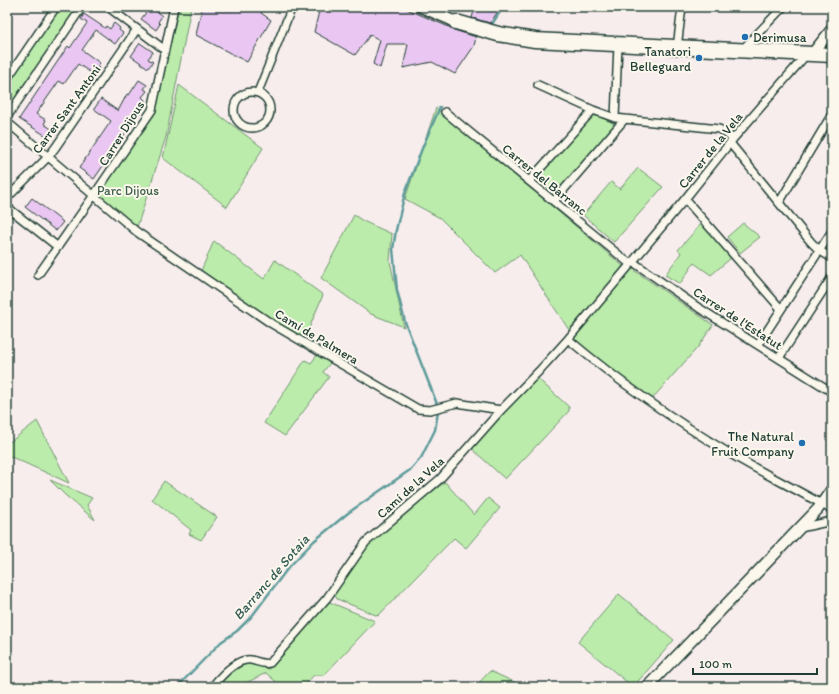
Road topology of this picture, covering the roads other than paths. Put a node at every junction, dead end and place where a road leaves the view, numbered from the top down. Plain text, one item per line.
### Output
1 (56, 7) edge
2 (82, 7) edge
3 (108, 7) edge
4 (174, 7) edge
5 (292, 7) edge
6 (421, 7) edge
7 (682, 7) edge
8 (783, 7) edge
9 (456, 22) joint
10 (832, 28) edge
11 (137, 29) junction
12 (618, 45) junction
13 (677, 48) junction
14 (165, 50) junction
15 (742, 51) junction
16 (810, 54) junction
17 (832, 55) edge
18 (7, 78) edge
19 (538, 85) dead end
20 (258, 92) junction
21 (593, 110) junction
22 (445, 112) dead end
23 (832, 114) edge
24 (7, 117) edge
25 (615, 118) junction
26 (624, 120) junction
27 (7, 122) edge
28 (731, 141) junction
29 (48, 157) junction
30 (530, 181) junction
31 (94, 195) junction
32 (7, 198) edge
33 (685, 199) junction
34 (554, 201) junction
35 (779, 203) junction
36 (7, 207) edge
37 (832, 231) edge
38 (58, 247) junction
39 (820, 251) junction
40 (832, 258) edge
41 (631, 263) junction
42 (38, 275) dead end
43 (832, 277) edge
44 (781, 310) junction
45 (568, 339) junction
46 (758, 345) junction
47 (779, 358) junction
48 (832, 392) edge
49 (501, 410) junction
50 (832, 489) edge
51 (822, 504) junction
52 (832, 510) edge
53 (832, 521) edge
54 (800, 528) junction
55 (212, 687) edge
56 (647, 687) edge

1 - 18 street
2 - 24 street
3 - 11 street
4 - 14 street, Carrer Dijous
5 - 20 street
6 - 9 main road
7 - 13 street
8 - 15 street
9 - 12 highway
10 - 16 main road
11 - 14 street
11 - 29 street, Carrer Sant Antoni
12 - 13 highway
12 - 25 street
13 - 15 highway
14 - 31 street, Carrer Dijous
15 - 16 highway
16 - 17 highway
16 - 28 street, Carrer de la Vela
19 - 21 street
20 - 20 street
21 - 25 street
21 - 30 street
22 - 30 street, Carrer del Barranc
23 - 35 street
25 - 26 street
26 - 28 street
26 - 34 street
27 - 29 street, Camí de Palmera
28 - 33 street, Carrer de la Vela
28 - 35 street
29 - 31 street, Camí de Palmera
29 - 32 street, Carrer Sant Antoni
30 - 34 street, Carrer del Barranc
31 - 38 street, Carrer Dijous
31 - 49 street, Camí de Palmera
33 - 41 street, Carrer de la Vela
33 - 44 street
34 - 41 street, Carrer del Barranc
35 - 39 street
36 - 38 street
37 - 39 street
38 - 42 street, Carrer Dijous
39 - 40 street
39 - 44 street
41 - 45 street, Camí de la Vela
41 - 46 street, Carrer de l'Estatut
43 - 47 street
44 - 46 street
45 - 49 street, Camí de la Vela
45 - 51 street
46 - 47 street, Carrer de l'Estatut
47 - 48 street, Carrer de l'Estatut
49 - 55 street, Camí de la Vela
50 - 51 main road
51 - 52 street
51 - 54 main road
53 - 54 street
54 - 56 main road

